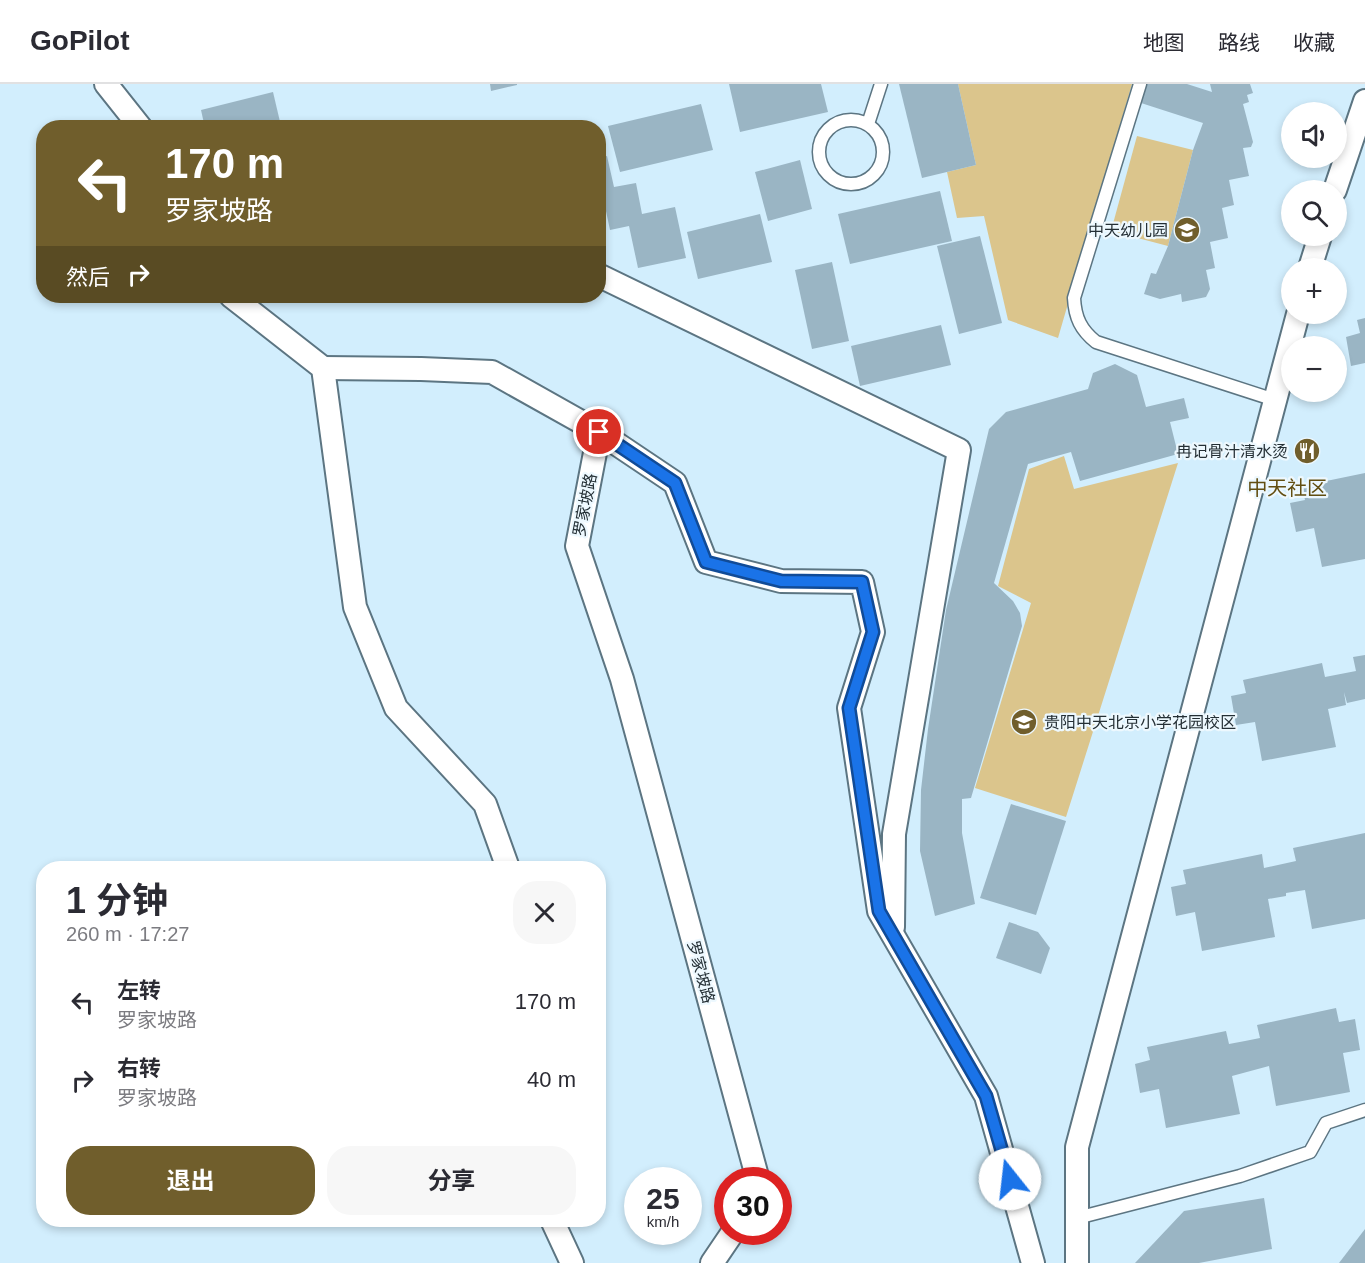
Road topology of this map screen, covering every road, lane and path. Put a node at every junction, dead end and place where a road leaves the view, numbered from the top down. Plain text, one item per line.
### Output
1 (106, 84) edge
2 (881, 84) edge
3 (1140, 84) edge
4 (1365, 101) edge
5 (135, 120) edge
6 (868, 124) junction
7 (1338, 180) edge
8 (606, 279) edge
9 (240, 303) edge
10 (1295, 324) edge
11 (323, 368) junction
12 (1275, 400) junction
13 (599, 432) junction
14 (505, 861) edge
15 (893, 935) junction
16 (1365, 1110) edge
17 (754, 1167) edge
18 (1077, 1218) junction
19 (555, 1227) edge
20 (724, 1245) edge
21 (572, 1263) edge
22 (712, 1263) edge
23 (1034, 1263) edge
24 (1077, 1263) edge

1 - 5 street
2 - 6 lane
3 - 12 lane
4 - 7 street
6 - 6 lane
8 - 15 street
9 - 11 street
10 - 12 street
11 - 13 street
11 - 14 street
12 - 18 street
13 - 15 street
13 - 17 street, 罗家坡路
15 - 23 street
16 - 18 lane
18 - 24 street
19 - 21 street
20 - 22 street

